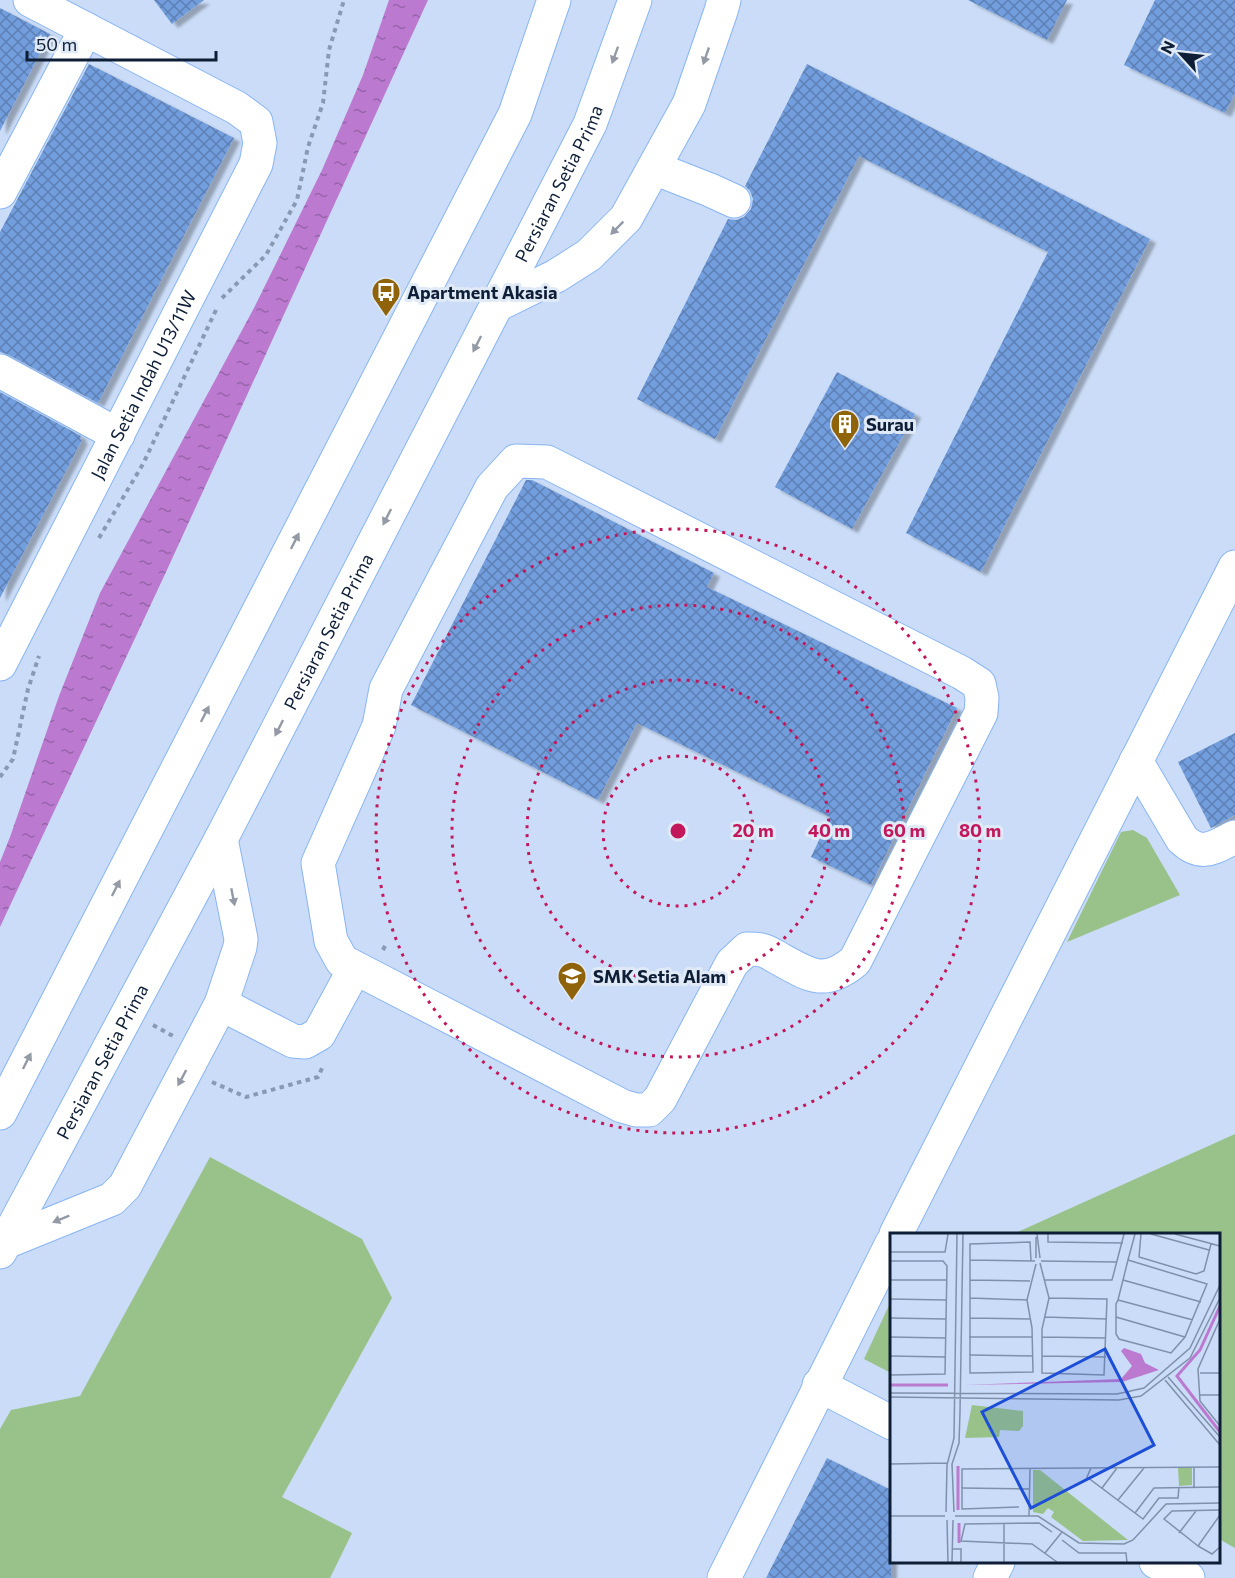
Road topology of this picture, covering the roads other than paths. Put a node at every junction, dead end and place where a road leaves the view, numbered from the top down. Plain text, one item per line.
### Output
1 (30, 0) edge
2 (554, 0) edge
3 (635, 0) edge
4 (724, 0) edge
5 (86, 29) junction
6 (654, 168) junction
7 (0, 192) edge
8 (734, 201) dead end
9 (497, 305) junction
10 (0, 371) edge
11 (118, 435) junction
12 (1235, 567) edge
13 (0, 664) edge
14 (1137, 761) junction
15 (1235, 837) edge
16 (221, 839) junction
17 (355, 968) junction
18 (221, 1004) junction
19 (0, 1113) edge
20 (897, 1233) edge
21 (890, 1245) edge
22 (3, 1247) edge
23 (819, 1384) junction
24 (890, 1422) edge
25 (998, 1563) edge
26 (1158, 1563) edge
27 (724, 1578) edge
28 (990, 1578) edge
29 (1188, 1578) edge

1 - 5 street
19 -> 2 street
3 -> 9 street, Persiaran Setia Prima
4 -> 6 street
5 - 7 street
5 - 11 street, Jalan Setia Indah U13/11W
6 - 8 street
6 -> 9 street
9 -> 16 street, Persiaran Setia Prima
10 - 11 street
11 - 13 street, Jalan Setia Indah U13/11W
12 - 14 street
14 - 15 street
14 - 20 street
16 -> 18 street
16 - 22 street, Persiaran Setia Prima
17 - 17 street
17 - 18 street
18 -> 22 street
21 - 23 street
23 - 24 street
23 - 27 street
25 - 28 street
26 - 29 street

